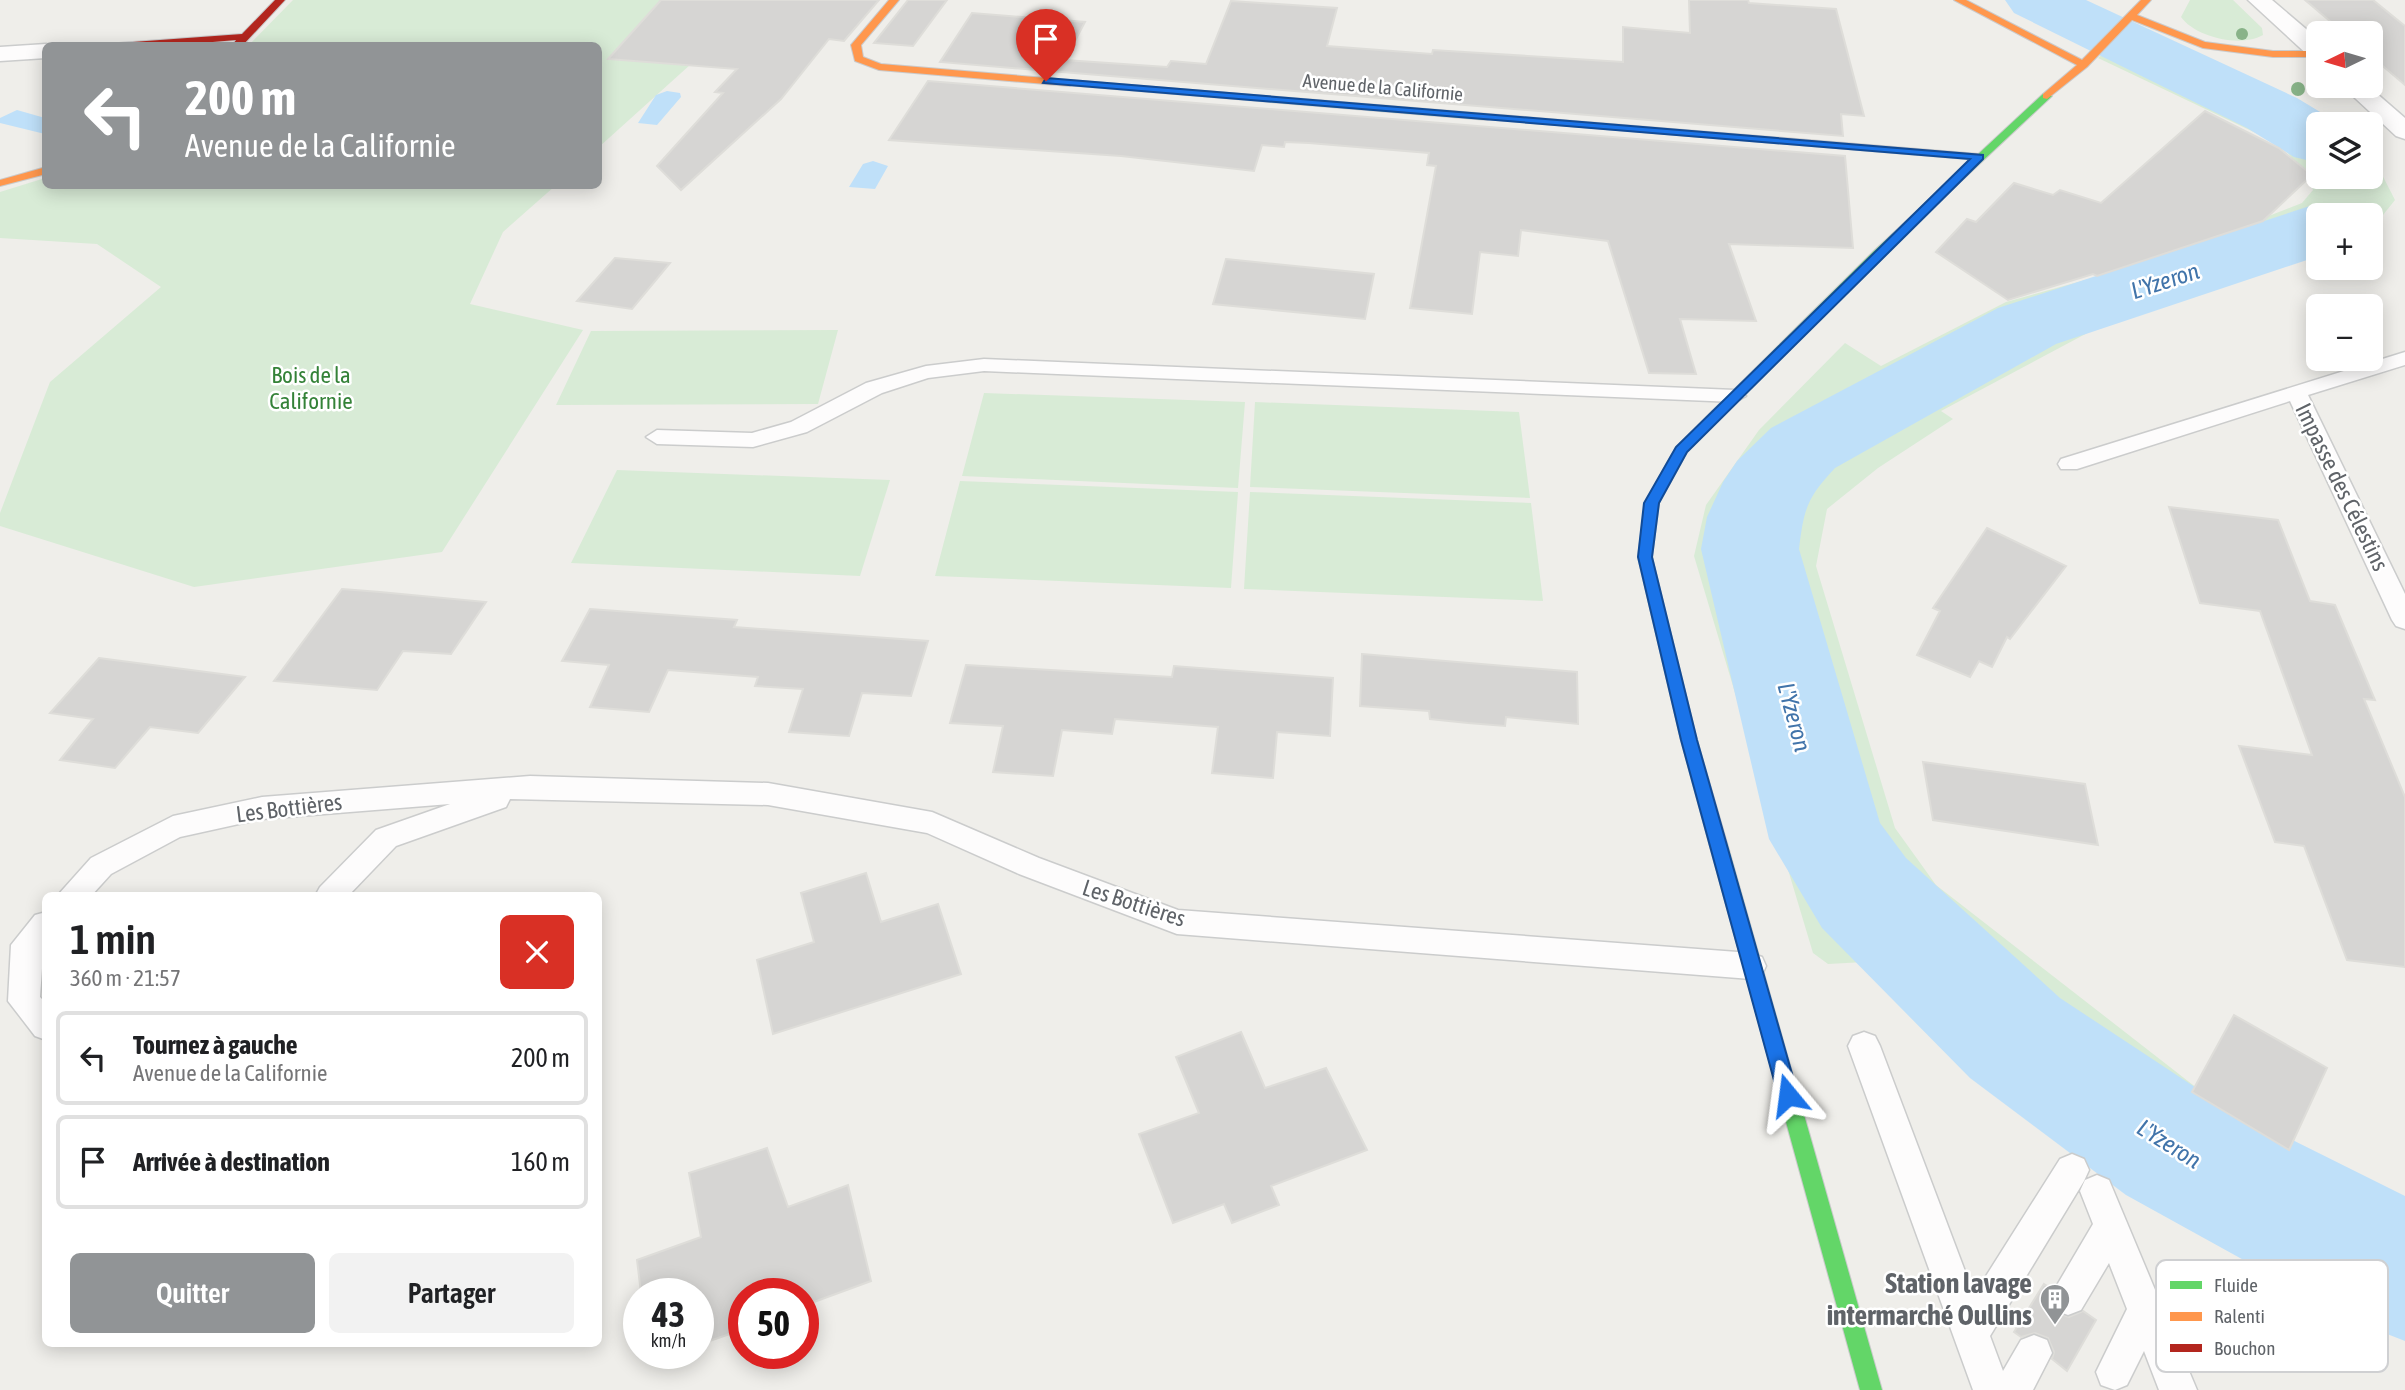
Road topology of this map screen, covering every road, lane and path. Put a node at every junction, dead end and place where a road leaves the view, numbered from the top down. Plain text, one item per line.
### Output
1 (279, 0) edge
2 (894, 0) edge
3 (1959, 0) edge
4 (2259, 0) edge
5 (2138, 9) edge
6 (240, 41) edge
7 (216, 42) edge
8 (2306, 42) edge
9 (42, 51) edge
10 (0, 54) edge
11 (2306, 54) edge
12 (2088, 60) junction
13 (2368, 98) edge
14 (2405, 131) edge
15 (1979, 157) junction
16 (42, 171) edge
17 (0, 183) edge
18 (2405, 358) edge
19 (2296, 392) junction
20 (1735, 396) junction
21 (657, 438) dead end
22 (2069, 464) dead end
23 (2405, 620) edge
24 (530, 787) junction
25 (76, 892) edge
26 (334, 892) edge
27 (42, 928) edge
28 (1751, 966) junction
29 (42, 1021) edge
30 (1864, 1046) dead end
31 (2112, 1226) junction
32 (2068, 1297) dead end
33 (2146, 1310) junction
34 (1971, 1333) junction
35 (2156, 1335) edge
36 (2035, 1353) dead end
37 (2114, 1372) dead end
38 (2171, 1372) edge
39 (1871, 1390) edge
40 (1992, 1390) edge
41 (2013, 1390) edge
42 (2178, 1390) edge

1 - 6 street
2 - 15 street, Avenue de la Californie
3 - 12 street
4 - 8 street
5 - 11 street
5 - 12 street
6 - 7 street
9 - 10 street
12 - 15 street
13 - 14 street
15 - 20 street
16 - 17 street
18 - 19 lane, Impasse des Célestins
19 - 22 lane, Impasse des Célestins
19 - 23 lane, Impasse des Célestins
20 - 21 lane
20 - 28 street
24 - 25 lane, Les Bottières
24 - 26 lane, Les Bottières
24 - 28 lane, Les Bottières
27 - 29 lane
28 - 39 street
30 - 34 lane
31 - 32 lane
31 - 33 lane
31 - 34 lane
33 - 35 lane
33 - 37 lane
34 - 40 lane
36 - 41 lane
38 - 42 lane

